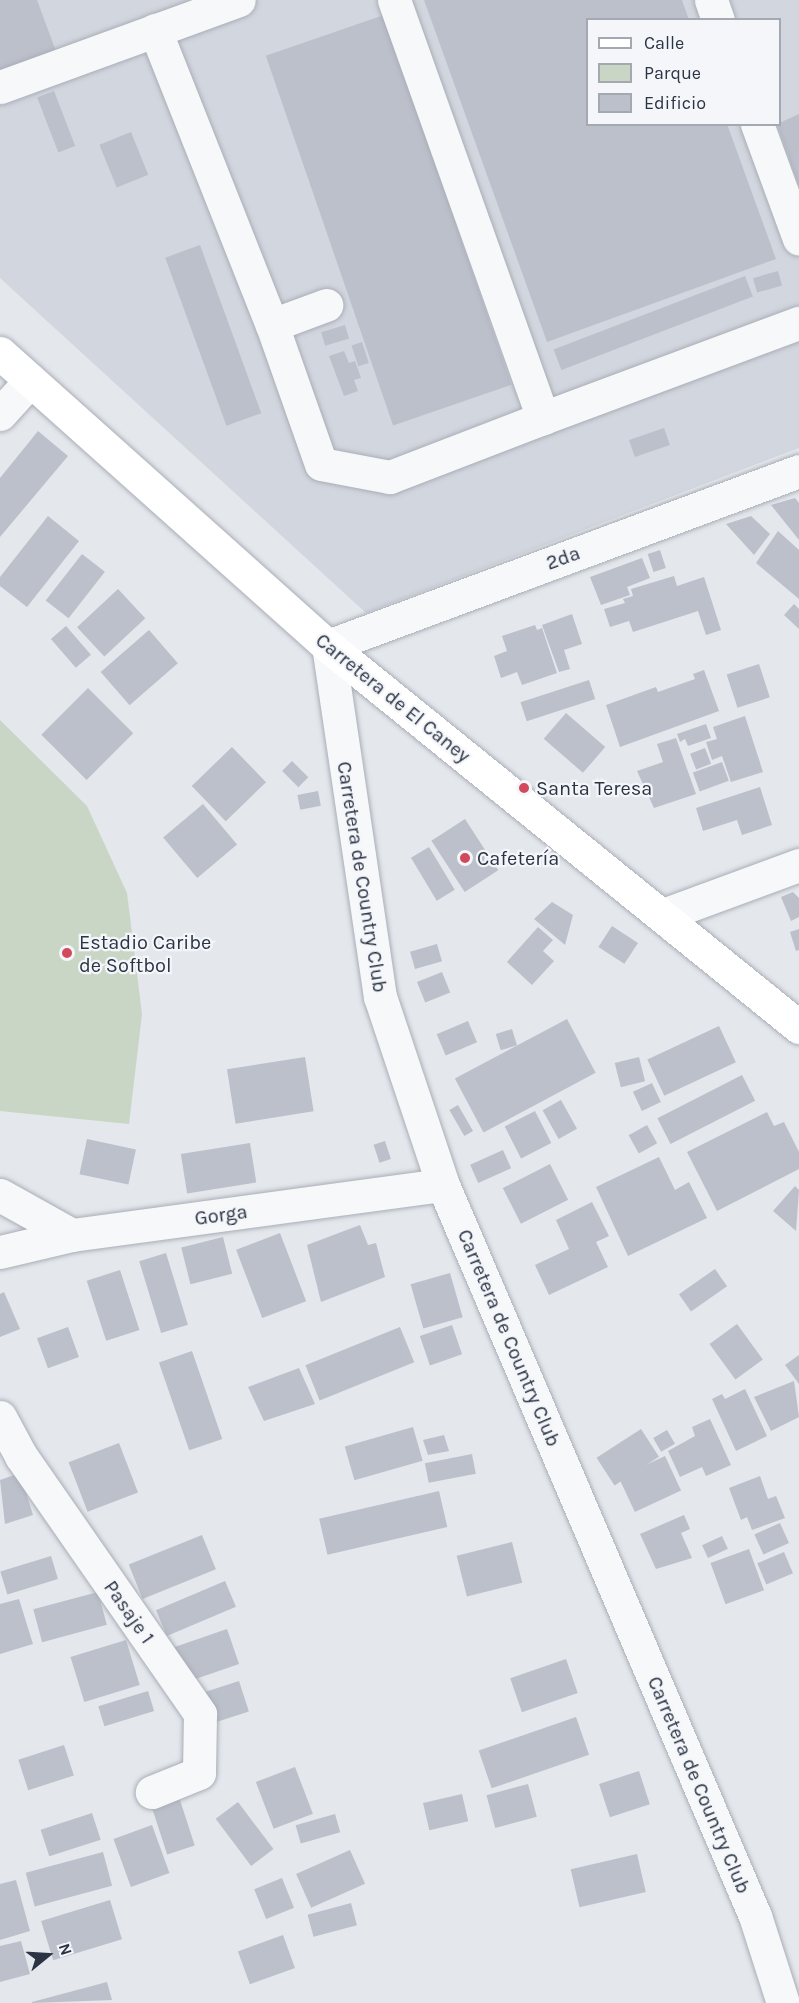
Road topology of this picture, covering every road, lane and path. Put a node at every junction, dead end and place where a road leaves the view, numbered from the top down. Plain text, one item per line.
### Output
1 (239, 0) edge
2 (394, 0) edge
3 (711, 0) edge
4 (717, 18) edge
5 (154, 30) junction
6 (0, 87) edge
7 (758, 126) edge
8 (799, 239) edge
9 (326, 305) dead end
10 (799, 322) edge
11 (272, 325) junction
12 (0, 353) edge
13 (30, 381) junction
14 (0, 414) edge
15 (543, 418) junction
16 (799, 471) edge
17 (328, 646) junction
18 (799, 865) edge
19 (663, 915) junction
20 (799, 1027) edge
21 (443, 1185) junction
22 (0, 1195) edge
23 (72, 1236) junction
24 (0, 1252) edge
25 (0, 1417) edge
26 (152, 1792) dead end
27 (782, 2003) edge

1 - 5 street
2 - 15 street
3 - 4 street
5 - 6 street
5 - 11 street
7 - 8 street
9 - 11 street
10 - 15 street
11 - 15 street
12 - 13 main road, Carretera de El Caney
13 - 14 street
13 - 17 main road, Carretera de El Caney
16 - 17 street, 2da
17 - 19 main road, Carretera de El Caney
17 - 21 street, Carretera de Country Club
18 - 19 street
19 - 20 main road, Carretera de El Caney
21 - 23 street, Gorga
21 - 27 street, Carretera de Country Club
22 - 23 street
23 - 24 street, Gorga
25 - 26 street, Pasaje 1

